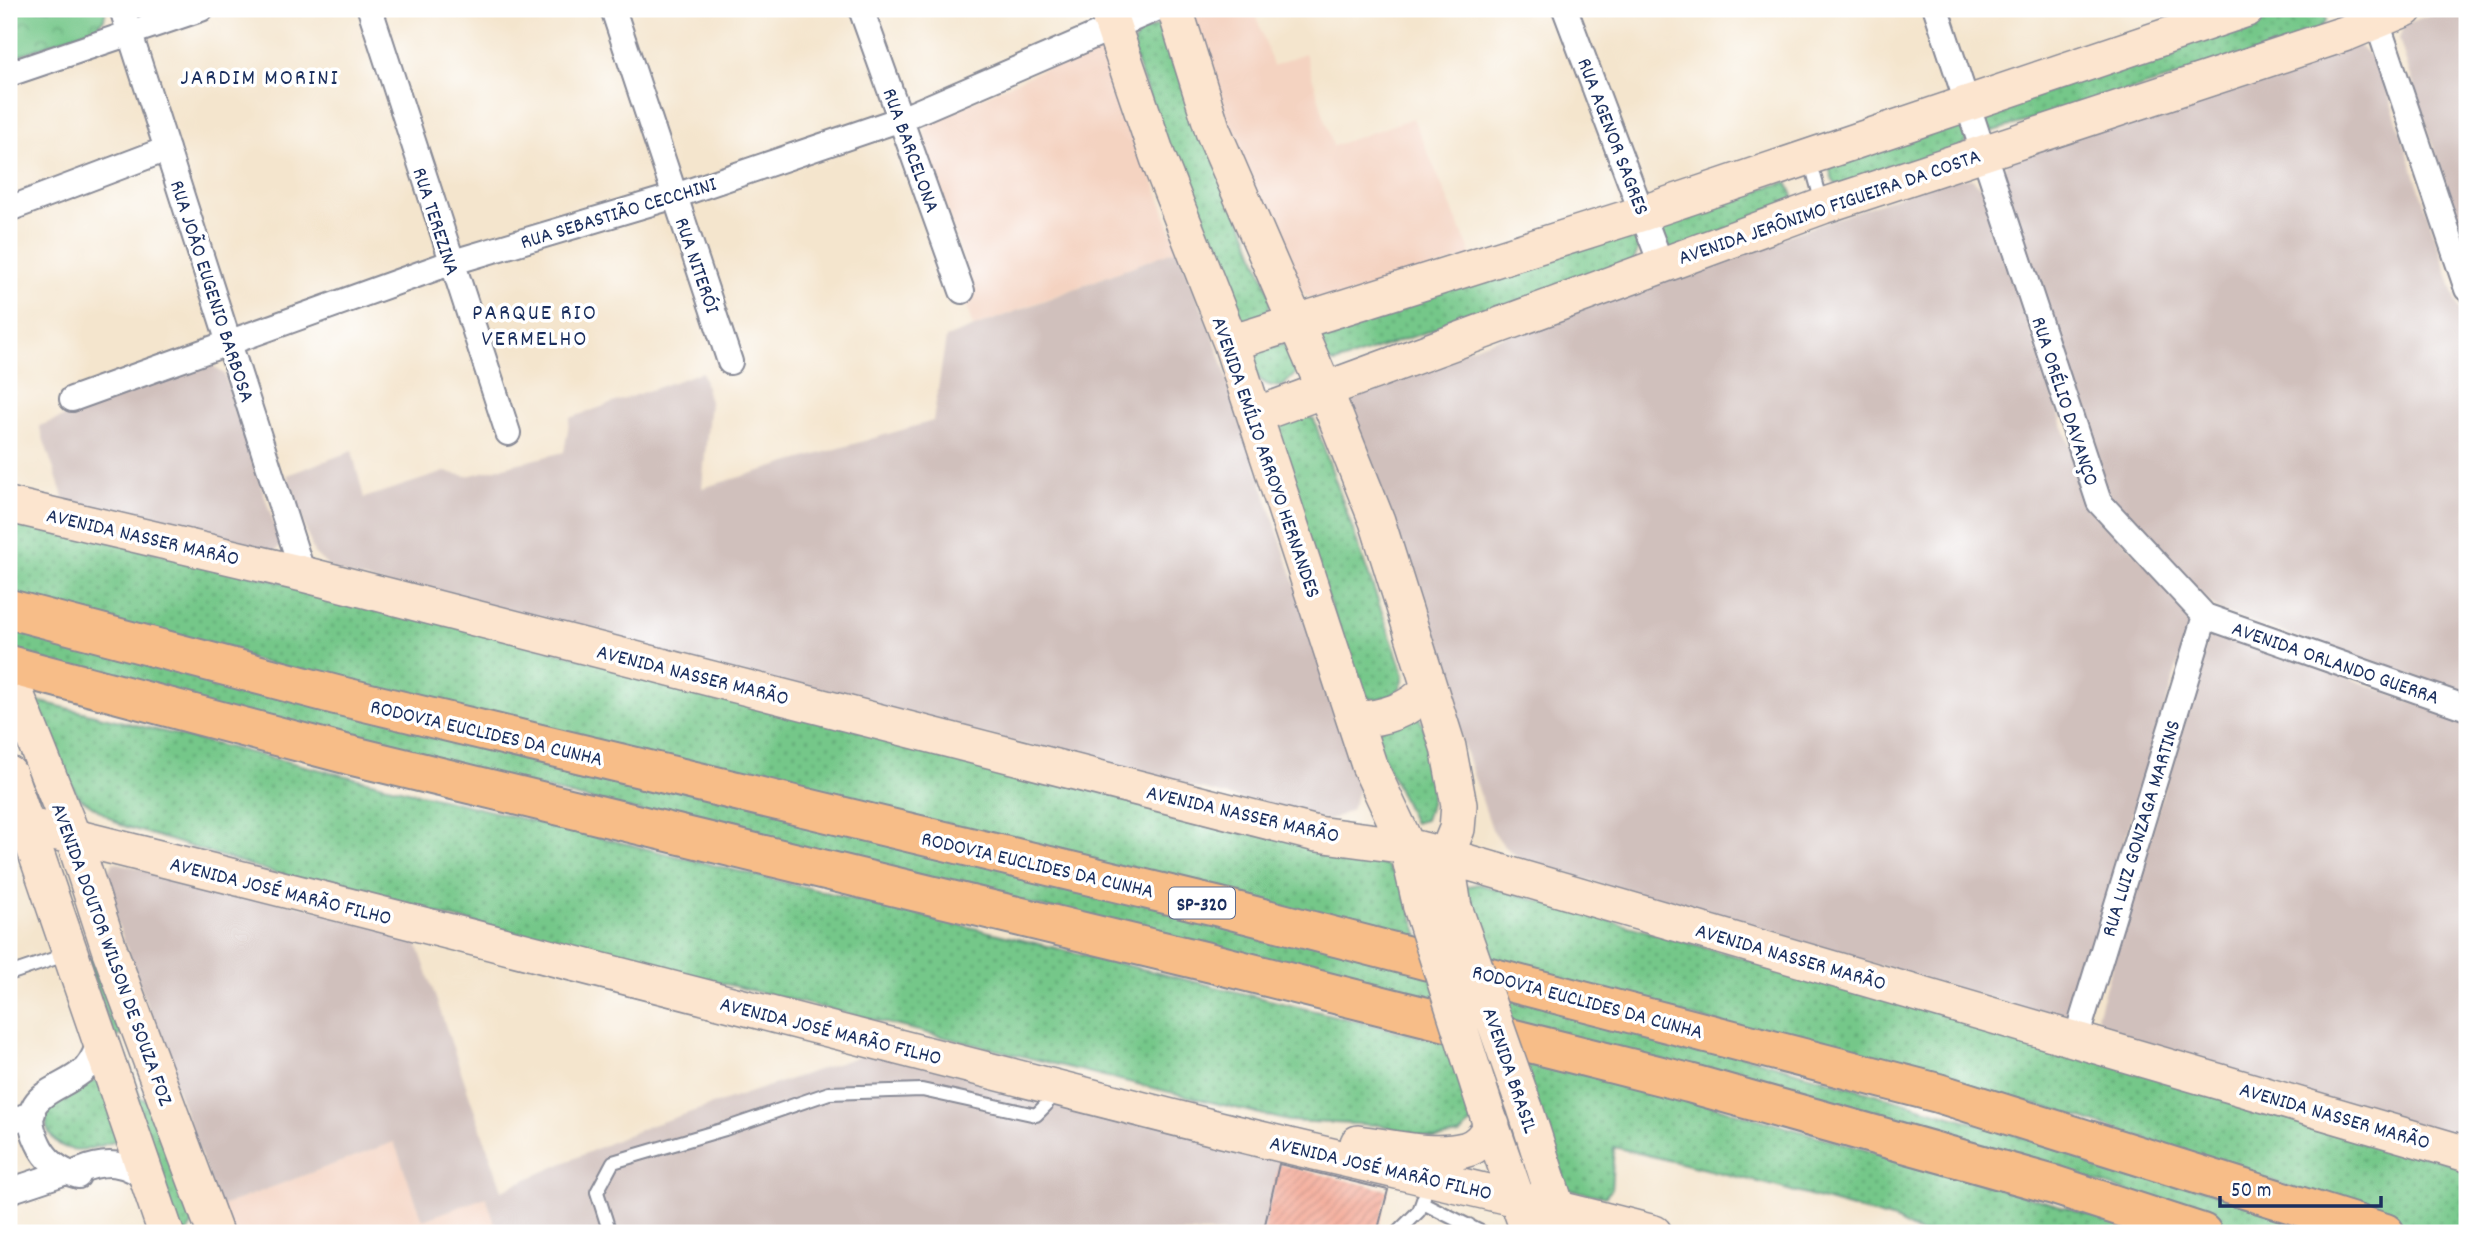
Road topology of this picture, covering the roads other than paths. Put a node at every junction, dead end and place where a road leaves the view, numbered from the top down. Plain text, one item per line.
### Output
1 (122, 9) edge
2 (201, 9) edge
3 (370, 9) edge
4 (612, 9) edge
5 (861, 9) edge
6 (1156, 9) edge
7 (1175, 9) edge
8 (1565, 9) edge
9 (1936, 9) edge
10 (2248, 9) edge
11 (2193, 17) edge
12 (1110, 18) edge
13 (2367, 18) edge
14 (130, 34) junction
15 (9, 74) edge
16 (1968, 102) junction
17 (901, 119) junction
18 (167, 149) junction
19 (1983, 152) junction
20 (1809, 156) junction
21 (675, 196) junction
22 (1823, 206) junction
23 (9, 209) edge
24 (1643, 213) junction
25 (450, 263) junction
26 (1661, 264) junction
27 (2467, 289) edge
28 (962, 291) dead end
29 (1296, 323) junction
30 (230, 341) junction
31 (1231, 342) junction
32 (730, 362) dead end
33 (1324, 388) junction
34 (72, 398) dead end
35 (1256, 415) junction
36 (508, 433) dead end
37 (9, 505) edge
38 (303, 574) junction
39 (9, 609) edge
40 (2205, 616) junction
41 (9, 665) edge
42 (9, 676) edge
43 (1429, 688) junction
44 (2467, 708) edge
45 (1354, 720) junction
46 (9, 774) edge
47 (18, 823) edge
48 (73, 837) junction
49 (1408, 846) junction
50 (1446, 856) junction
51 (1438, 907) junction
52 (106, 941) junction
53 (71, 953) junction
54 (9, 974) edge
55 (100, 1039) junction
56 (2076, 1039) junction
57 (1053, 1086) junction
58 (165, 1097) junction
59 (33, 1113) junction
60 (1490, 1120) junction
61 (9, 1122) edge
62 (1226, 1130) junction
63 (2467, 1154) edge
64 (66, 1172) junction
65 (149, 1182) junction
66 (9, 1191) edge
67 (1425, 1191) junction
68 (1516, 1198) junction
69 (1560, 1220) edge
70 (1469, 1225) junction
71 (166, 1233) edge
72 (215, 1233) edge
73 (610, 1233) edge
74 (1397, 1233) edge
75 (1452, 1233) edge
76 (1483, 1233) edge
77 (1529, 1233) edge
78 (1654, 1233) edge
79 (2202, 1233) edge
80 (2385, 1233) edge

1 - 14 street, RUA JOÃO EUGENIO BARBOSA
2 - 14 street
3 - 25 street, RUA TEREZINA
4 - 21 street, RUA NITERÓI
5 - 17 street, RUA BARCELONA
6 - 12 street, RUA SEBASTIÃO CECCHINI
7 - 29 main road
8 - 24 street, RUA AGENOR SAGRES
9 - 16 street, RUA ORÉLIO DAVANÇO
10 - 11 main road
11 - 16 main road
12 - 17 street, RUA SEBASTIÃO CECCHINI
12 - 31 main road, AVENIDA EMÍLIO ARROYO HERNANDES
13 - 19 main road, AVENIDA JERÔNIMO FIGUEIRA DA COSTA
13 - 27 street
14 - 15 street
14 - 18 street, RUA JOÃO EUGENIO BARBOSA
16 - 19 street, RUA ORÉLIO DAVANÇO
16 - 20 main road
17 - 21 street, RUA SEBASTIÃO CECCHINI
17 - 28 street, RUA BARCELONA
18 - 23 street
18 - 30 street, RUA JOÃO EUGENIO BARBOSA
19 - 22 main road, AVENIDA JERÔNIMO FIGUEIRA DA COSTA
19 - 40 street, RUA ORÉLIO DAVANÇO
20 - 22 lane
20 - 24 main road
21 - 25 street, RUA SEBASTIÃO CECCHINI
21 - 32 street, RUA NITERÓI
22 - 26 main road, AVENIDA JERÔNIMO FIGUEIRA DA COSTA
24 - 26 street, RUA AGENOR SAGRES
24 - 29 main road
25 - 30 street, RUA SEBASTIÃO CECCHINI
25 - 36 street, RUA TEREZINA
26 - 33 main road, AVENIDA JERÔNIMO FIGUEIRA DA COSTA
29 - 31 main road
29 - 33 main road
30 - 34 street, RUA SEBASTIÃO CECCHINI
30 - 38 street, RUA JOÃO EUGENIO BARBOSA
31 - 35 main road, AVENIDA EMÍLIO ARROYO HERNANDES
33 - 35 main road, AVENIDA JERÔNIMO FIGUEIRA DA COSTA
33 - 43 main road
35 - 45 main road, AVENIDA EMÍLIO ARROYO HERNANDES
37 - 38 main road, AVENIDA NASSER MARÃO
38 - 49 main road, AVENIDA NASSER MARÃO
39 - 80 highway, RODOVIA EUCLIDES DA CUNHA / SP-320
40 - 44 street, AVENIDA ORLANDO GUERRA
40 - 56 street, RUA LUIZ GONZAGA MARTINS
41 - 79 highway
42 - 48 main road, AVENIDA DOUTOR WILSON DE SOUZA FOZ
43 - 45 main road
43 - 50 main road
45 - 49 main road, AVENIDA EMÍLIO ARROYO HERNANDES
46 - 47 main road, AVENIDA DOUTOR WILSON DE SOUZA FOZ
47 - 48 main road, AVENIDA JOSÉ MARÃO FILHO
47 - 53 main road, AVENIDA DOUTOR WILSON DE SOUZA FOZ
48 - 52 main road, AVENIDA DOUTOR WILSON DE SOUZA FOZ
48 - 57 main road, AVENIDA JOSÉ MARÃO FILHO
49 - 50 main road, AVENIDA NASSER MARÃO
49 - 51 main road, AVENIDA EMÍLIO ARROYO HERNANDES
50 - 51 main road
50 - 56 main road, AVENIDA NASSER MARÃO
51 - 60 main road, AVENIDA BRASIL, bridge
51 - 69 main road, AVENIDA BRASIL, bridge
52 - 53 main road
52 - 58 main road, AVENIDA DOUTOR WILSON DE SOUZA FOZ
53 - 54 lane
53 - 55 main road, AVENIDA DOUTOR WILSON DE SOUZA FOZ
55 - 58 main road
55 - 59 street
55 - 65 main road, AVENIDA DOUTOR WILSON DE SOUZA FOZ
56 - 63 main road, AVENIDA NASSER MARÃO
57 - 62 main road, AVENIDA JOSÉ MARÃO FILHO
57 - 73 lane
58 - 72 main road, AVENIDA DOUTOR WILSON DE SOUZA FOZ
59 - 61 street
59 - 64 street
60 - 62 main road
60 - 68 main road, AVENIDA BRASIL
62 - 67 main road, AVENIDA JOSÉ MARÃO FILHO
64 - 65 street
64 - 66 street
65 - 71 main road, AVENIDA DOUTOR WILSON DE SOUZA FOZ
67 - 68 main road, AVENIDA JOSÉ MARÃO FILHO
67 - 70 lane
67 - 74 lane
68 - 69 main road, AVENIDA JOSÉ MARÃO FILHO
68 - 77 main road, AVENIDA BRASIL
69 - 78 main road, AVENIDA JOSÉ MARÃO FILHO
70 - 75 lane
70 - 76 lane

